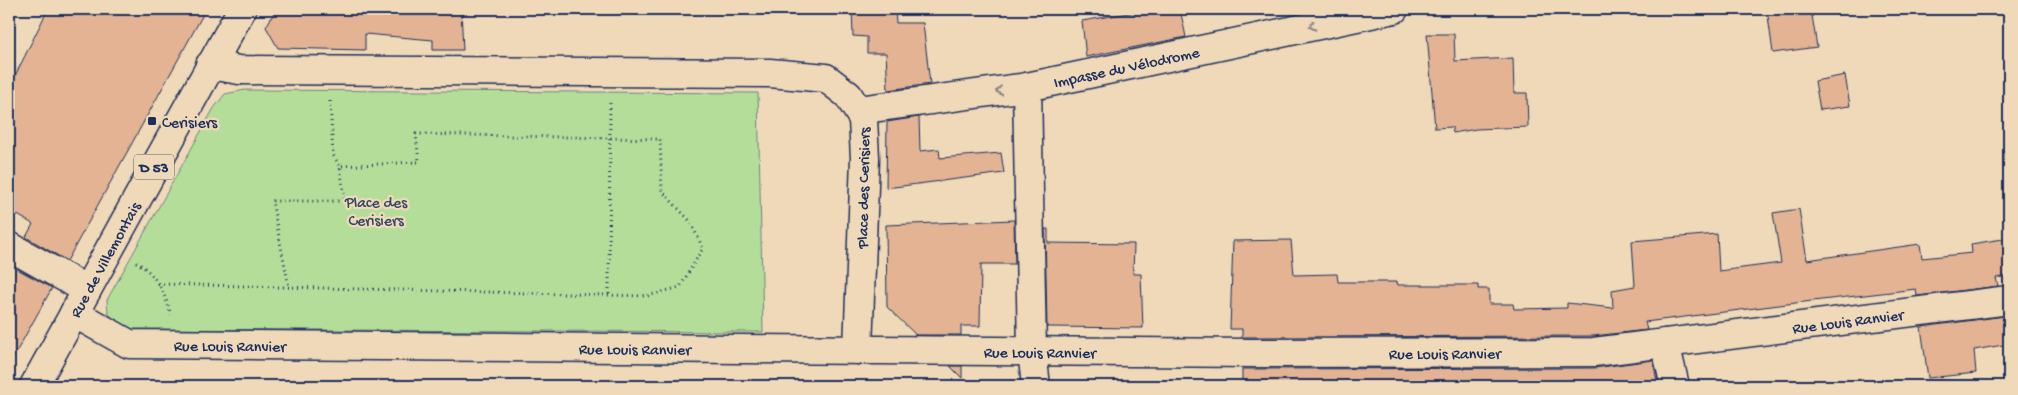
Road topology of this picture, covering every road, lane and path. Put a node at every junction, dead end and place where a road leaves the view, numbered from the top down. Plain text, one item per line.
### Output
1 (242, 9) edge
2 (1394, 9) edge
3 (210, 65) junction
4 (328, 70) junction
5 (610, 72) junction
6 (1027, 87) junction
7 (858, 110) junction
8 (610, 138) junction
9 (340, 166) junction
10 (9, 246) edge
11 (110, 247) junction
12 (158, 284) junction
13 (289, 287) junction
14 (609, 294) junction
15 (2009, 300) edge
16 (76, 309) junction
17 (1665, 343) junction
18 (179, 344) junction
19 (858, 350) junction
20 (1032, 351) junction
21 (34, 386) edge
22 (1036, 386) edge
23 (1675, 386) edge

1 - 3 street, Rue de Villemontais / D 53
2 -> 6 street, Impasse du Vélodrome
3 - 4 street, Place des Cerisiers
3 - 11 street, Rue de Villemontais / D 53
4 - 5 street, Place des Cerisiers
4 - 9 path
5 - 7 street, Place des Cerisiers
5 - 8 path
6 -> 7 street, Impasse du Vélodrome
6 - 20 street
7 - 19 street, Place des Cerisiers
8 - 9 path
8 - 14 path
8 - 14 path
9 - 13 path
10 - 16 street, Rue Louis Ranvier
11 - 12 path
11 - 16 street, Rue de Villemontais / D 53
12 - 13 path
12 - 18 path
13 - 14 path
15 - 17 street, Rue Louis Ranvier
16 - 18 street, Rue Louis Ranvier
16 - 21 street, Rue de Villemontais
17 - 20 street, Rue Louis Ranvier
17 - 23 street
18 - 19 street, Rue Louis Ranvier
19 - 20 street, Rue Louis Ranvier
20 - 22 street

